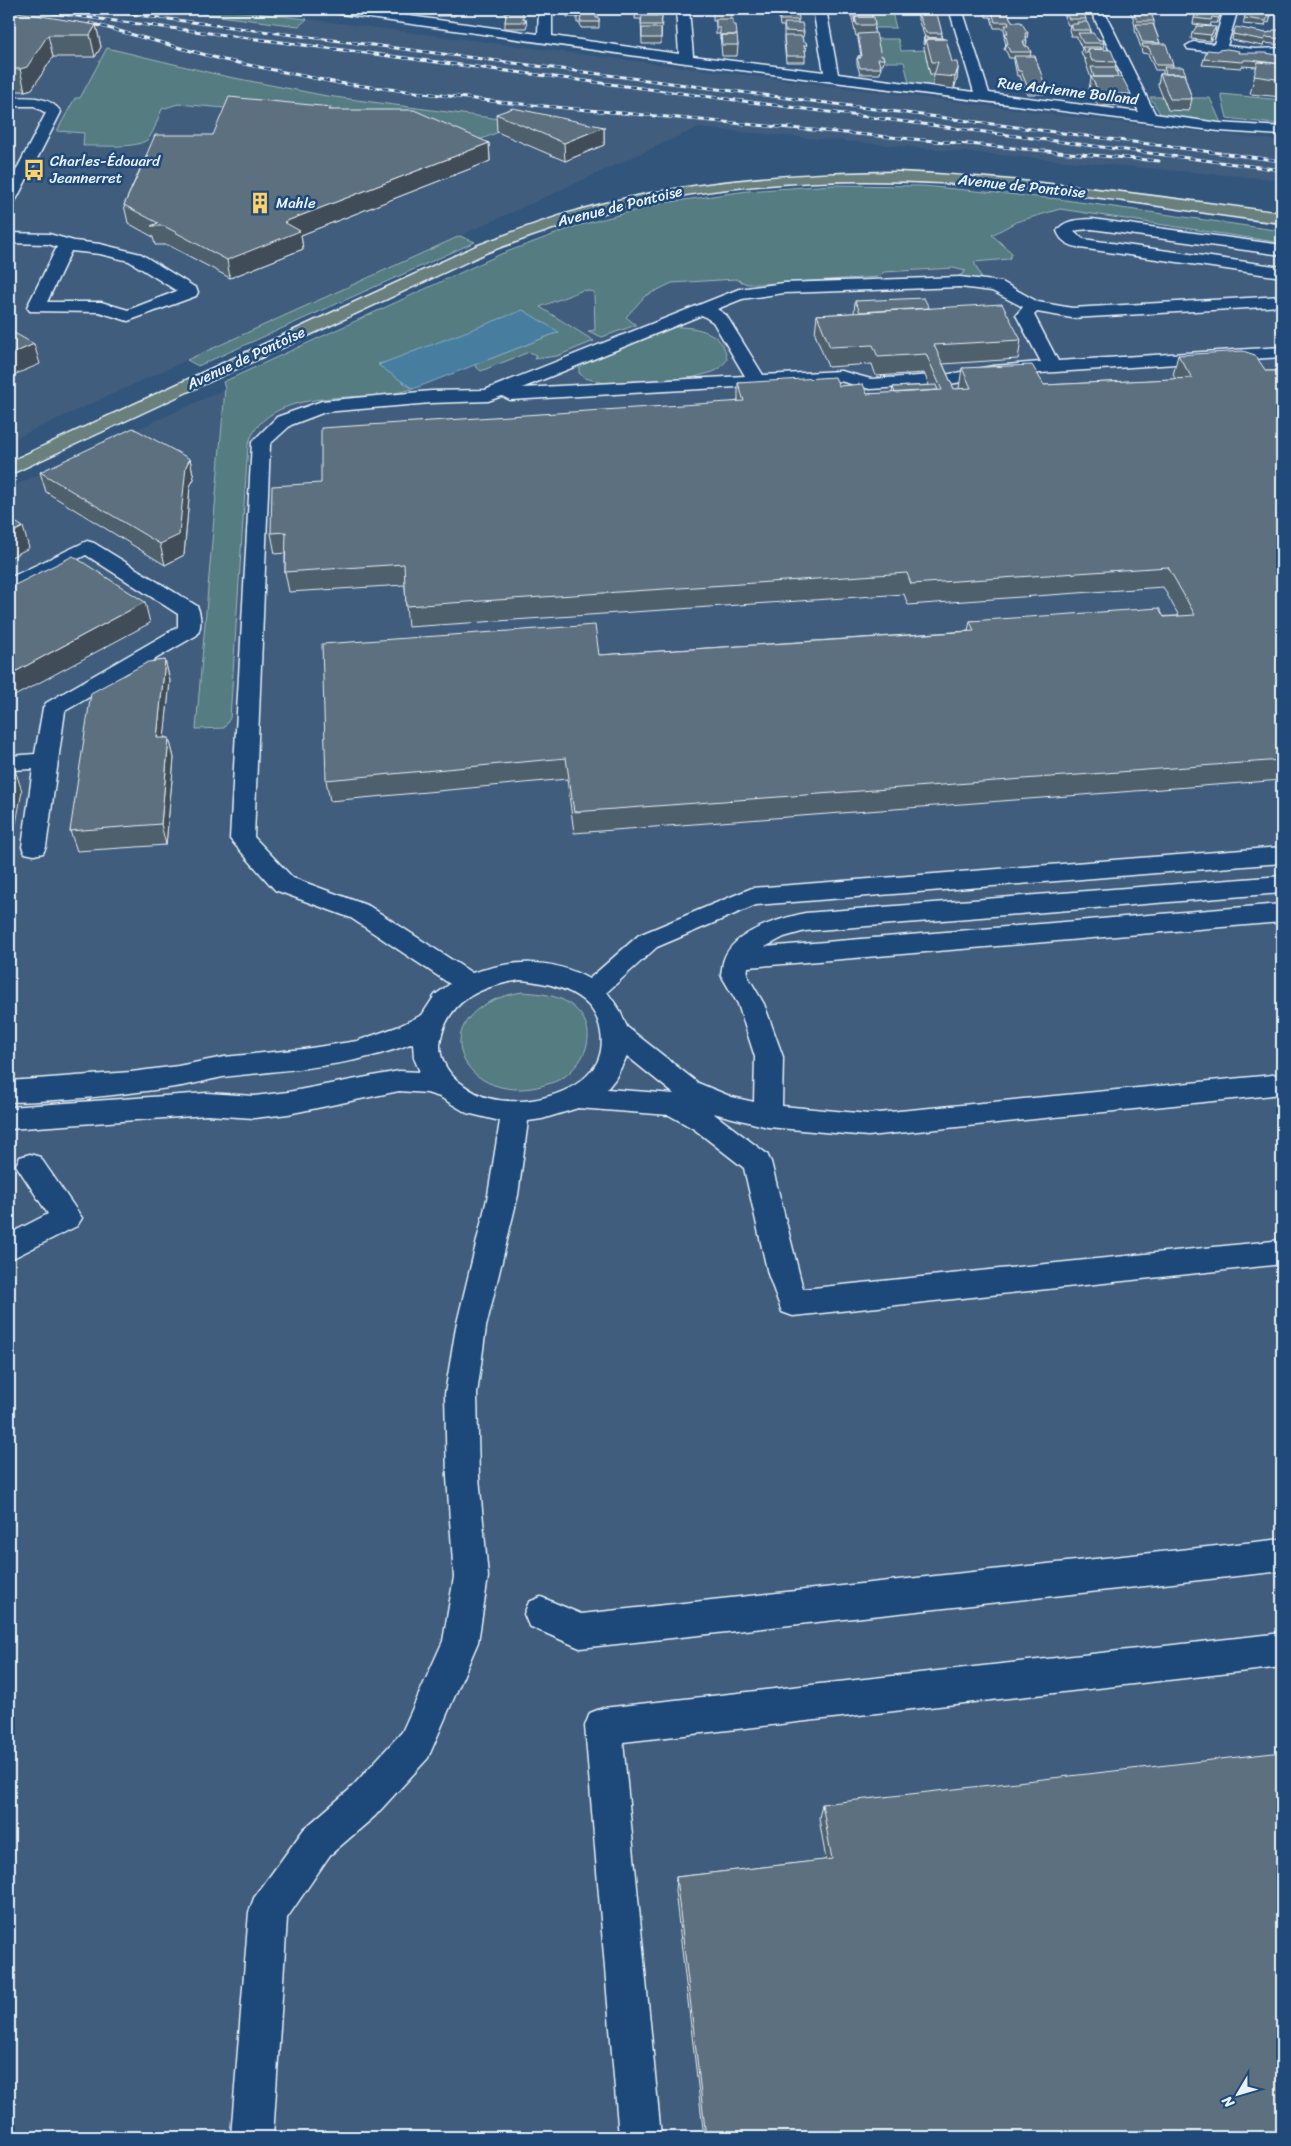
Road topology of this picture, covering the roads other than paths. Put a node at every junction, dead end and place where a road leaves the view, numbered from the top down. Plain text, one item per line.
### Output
1 (334, 9) edge
2 (546, 9) edge
3 (683, 9) edge
4 (820, 9) edge
5 (956, 9) edge
6 (1096, 9) edge
7 (1231, 9) edge
8 (410, 14) edge
9 (545, 39) junction
10 (1193, 46) dead end
11 (1219, 49) junction
12 (1282, 52) edge
13 (686, 60) junction
14 (832, 78) junction
15 (983, 96) junction
16 (9, 102) edge
17 (1149, 118) junction
18 (1282, 131) edge
19 (9, 198) edge
20 (1282, 218) edge
21 (9, 238) edge
22 (66, 244) junction
23 (1282, 250) edge
24 (1282, 272) edge
25 (1282, 301) edge
26 (1033, 306) junction
27 (704, 308) junction
28 (1282, 352) edge
29 (1052, 367) junction
30 (757, 380) junction
31 (488, 395) junction
32 (9, 469) edge
33 (9, 586) edge
34 (46, 761) junction
35 (9, 764) edge
36 (34, 847) dead end
37 (1282, 855) edge
38 (1282, 884) edge
39 (1282, 913) edge
40 (737, 959) junction
41 (470, 984) junction
42 (591, 992) junction
43 (431, 1022) junction
44 (616, 1033) junction
45 (222, 1067) junction
46 (9, 1076) edge
47 (1282, 1084) edge
48 (449, 1089) junction
49 (9, 1092) edge
50 (577, 1097) junction
51 (254, 1107) junction
52 (515, 1112) junction
53 (768, 1116) junction
54 (9, 1118) edge
55 (9, 1134) edge
56 (30, 1165) dead end
57 (9, 1248) edge
58 (1282, 1252) edge
59 (1282, 1555) edge
60 (541, 1614) dead end
61 (1282, 1650) edge
62 (252, 2137) edge
63 (640, 2137) edge

1 - 8 street, Rue Adrienne Bolland
2 - 9 street
3 - 13 street
4 - 14 street
5 - 15 street, Rue Adrienne Bolland
6 - 17 street, Rue Adrienne Bolland
7 - 11 street
8 - 9 street, Rue Adrienne Bolland
9 - 13 street, Rue Adrienne Bolland
10 - 11 street
11 - 12 street
13 - 14 street, Rue Adrienne Bolland
14 - 15 street, Rue Adrienne Bolland
15 - 17 street, Rue Adrienne Bolland
16 - 19 street
17 - 18 street, Rue Adrienne Bolland
20 - 32 main road, Avenue de Pontoise
21 - 22 street
22 - 22 street
23 - 24 street
25 - 26 street
26 - 27 street
26 - 29 street
27 - 30 street
27 - 31 street
28 - 29 street
29 - 30 street
30 - 31 street
31 - 41 street
33 - 34 street
34 - 35 street
34 - 36 street
37 - 42 street
38 - 40 street
39 - 40 street
40 - 53 street
41 - 42 street
41 - 43 street
42 - 44 street
43 - 45 street
43 - 48 street
44 - 50 street
44 - 53 street
45 - 46 street
45 - 49 street
47 - 53 street
48 - 51 street
48 - 52 street
50 - 52 street
50 - 58 street
51 - 54 street
51 - 55 street
52 - 62 street
56 - 57 street
59 - 60 street
61 - 63 street

